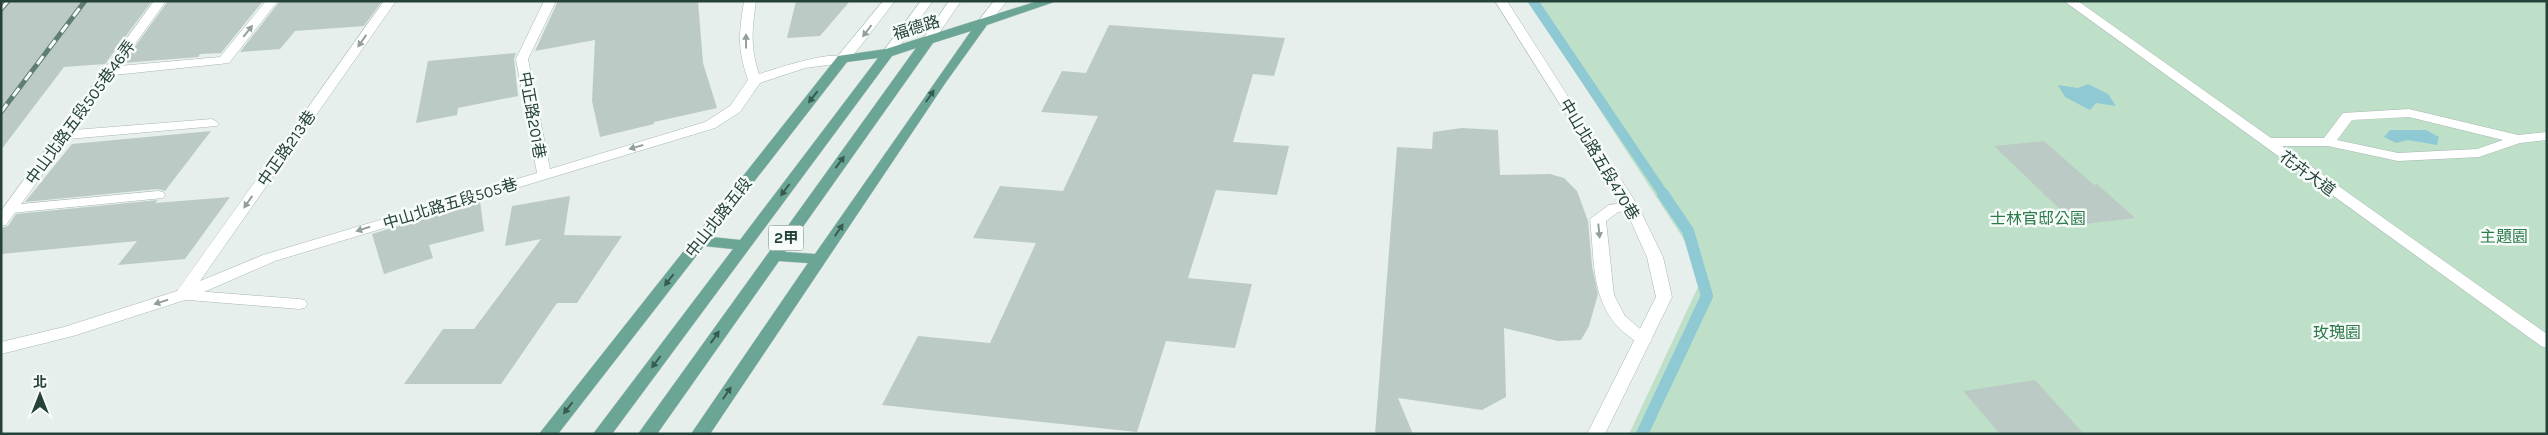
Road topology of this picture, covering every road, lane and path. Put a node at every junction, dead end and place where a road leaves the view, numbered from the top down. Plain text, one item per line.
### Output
1 (160, 1) edge
2 (272, 1) edge
3 (390, 1) edge
4 (550, 1) edge
5 (750, 1) edge
6 (889, 1) edge
7 (927, 1) edge
8 (955, 1) edge
9 (1001, 1) edge
10 (1051, 1) edge
11 (1501, 1) edge
12 (2070, 1) edge
13 (982, 24) junction
14 (927, 42) junction
15 (888, 53) junction
16 (843, 59) junction
17 (111, 71) junction
18 (755, 80) junction
19 (212, 123) dead end
20 (62, 135) junction
21 (2547, 136) edge
22 (2518, 139) junction
23 (2266, 142) junction
24 (2328, 142) junction
25 (544, 174) junction
26 (158, 195) dead end
27 (1631, 206) junction
28 (11, 209) junction
29 (1, 222) edge
30 (699, 241) junction
31 (744, 245) junction
32 (773, 256) junction
33 (819, 260) junction
34 (182, 295) junction
35 (300, 304) dead end
36 (1644, 339) junction
37 (2547, 342) edge
38 (1, 348) edge
39 (548, 434) edge
40 (602, 434) edge
41 (646, 434) edge
42 (700, 434) edge
43 (1596, 434) edge

1 - 17 street, 中山北路五段505巷46弄
17 -> 2 street
3 -> 34 street, 中正路213巷
4 - 25 street, 中正路201巷
18 -> 5 street
6 -> 16 street, 中山北路五段
7 - 15 street
8 - 14 street
9 - 13 street
10 - 13 main road, 福德路
11 - 27 street, 中山北路五段470巷
12 - 23 street, 花卉大道
13 - 14 main road, 福德路
33 -> 13 main road
14 - 15 main road, 福德路
32 -> 14 main road, 2甲
15 - 16 main road
15 -> 31 main road, 2甲
16 - 18 street
16 -> 30 main road, 中山北路五段
17 - 20 street, 中山北路五段505巷46弄
18 -> 25 street, 中山北路五段505巷
19 - 20 street
20 - 28 street, 中山北路五段505巷46弄
21 - 22 street
22 - 24 street
22 - 24 street
23 - 24 street
23 - 37 street, 花卉大道
25 -> 34 street, 中山北路五段505巷
26 - 28 street
27 - 36 street, 中山北路五段470巷
27 -> 36 street
28 - 29 street, 中山北路五段505巷46弄
30 - 31 main road
30 -> 39 main road, 中山北路五段
31 -> 40 main road, 2甲
32 - 33 main road
41 -> 32 main road, 2甲
42 -> 33 main road
34 - 35 street
34 -> 38 street, 中山北路五段505巷
36 - 43 street, 中山北路五段470巷

